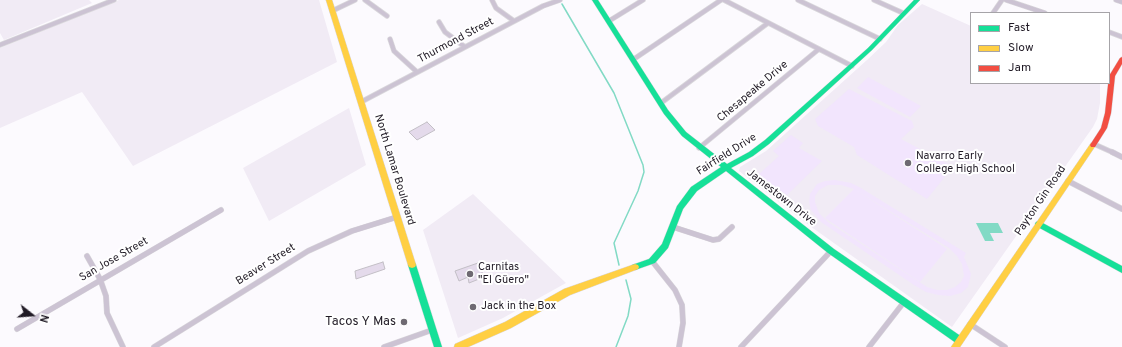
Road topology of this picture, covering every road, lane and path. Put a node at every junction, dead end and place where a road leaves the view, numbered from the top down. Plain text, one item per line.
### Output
1 (114, 0) edge
2 (329, 0) edge
3 (355, 0) edge
4 (365, 0) edge
5 (492, 0) edge
6 (560, 0) edge
7 (595, 0) edge
8 (643, 0) edge
9 (723, 0) edge
10 (798, 0) edge
11 (874, 0) edge
12 (918, 0) edge
13 (1002, 0) edge
14 (1006, 0) edge
15 (1116, 0) edge
16 (1122, 2) edge
17 (332, 11) junction
18 (994, 12) edge
19 (1042, 12) edge
20 (903, 13) junction
21 (387, 16) dead end
22 (514, 21) junction
23 (609, 21) junction
24 (439, 22) dead end
25 (768, 23) junction
26 (1110, 32) edge
27 (1122, 37) edge
28 (390, 39) dead end
29 (880, 39) junction
30 (0, 45) edge
31 (465, 47) junction
32 (819, 49) junction
33 (1122, 59) edge
34 (634, 60) junction
35 (852, 66) junction
36 (417, 72) junction
37 (361, 102) junction
38 (661, 103) junction
39 (1094, 144) junction
40 (699, 148) junction
41 (1122, 157) edge
42 (725, 168) junction
43 (1068, 181) junction
44 (1122, 209) edge
45 (221, 210) dead end
46 (397, 217) junction
47 (1039, 224) junction
48 (673, 228) junction
49 (732, 228) dead end
50 (831, 251) junction
51 (86, 256) dead end
52 (652, 261) junction
53 (1122, 270) edge
54 (100, 279) junction
55 (904, 302) junction
56 (970, 324) junction
57 (17, 328) dead end
58 (432, 330) junction
59 (959, 340) junction
60 (123, 347) edge
61 (154, 347) edge
62 (384, 347) edge
63 (438, 347) edge
64 (458, 347) edge
65 (679, 347) edge
66 (741, 347) edge
67 (869, 347) edge
68 (955, 347) edge
69 (1005, 347) edge

1 - 30 street
2 - 17 street, North Lamar Boulevard
3 - 17 street
4 - 21 street
5 - 22 street
6 - 22 street, Thurmond Street
7 - 23 street, Jamestown Drive
8 - 23 street
9 - 25 street
9 - 34 street
10 - 29 street
11 - 20 street
12 - 20 street, Fairfield Drive
13 - 18 street
14 - 19 street
15 - 16 street
17 - 37 street, North Lamar Boulevard
20 - 29 street, Fairfield Drive
22 - 31 street, Thurmond Street
23 - 34 street, Jamestown Drive
24 - 31 street
25 - 32 street
25 - 38 street
26 - 27 street
28 - 36 street
29 - 35 street, Fairfield Drive
31 - 36 street, Thurmond Street
32 - 35 street
32 - 40 street, Chesapeake Drive
33 - 39 street, Payton Gin Road
34 - 38 street, Jamestown Drive
35 - 42 street, Fairfield Drive
36 - 37 street, Thurmond Street
37 - 46 street, North Lamar Boulevard
38 - 40 street, Jamestown Drive
39 - 41 street
39 - 43 street, Payton Gin Road
40 - 42 street, Jamestown Drive
42 - 48 street, Fairfield Drive
42 - 50 street, Jamestown Drive
43 - 44 street
43 - 47 street, Payton Gin Road
45 - 54 street, San Jose Street
46 - 58 street, North Lamar Boulevard
46 - 61 street, Beaver Street
47 - 53 street
47 - 56 street, Payton Gin Road
48 - 49 street
48 - 52 street, Fairfield Drive
50 - 55 street, Jamestown Drive
50 - 66 street
51 - 54 street
52 - 64 street, Fairfield Drive
52 - 65 street
54 - 57 street, San Jose Street
54 - 60 street
55 - 59 street, Jamestown Drive
55 - 67 street
56 - 59 street, Payton Gin Road
56 - 69 street
58 - 62 street
58 - 63 street, North Lamar Boulevard
59 - 68 street, Payton Gin Road

